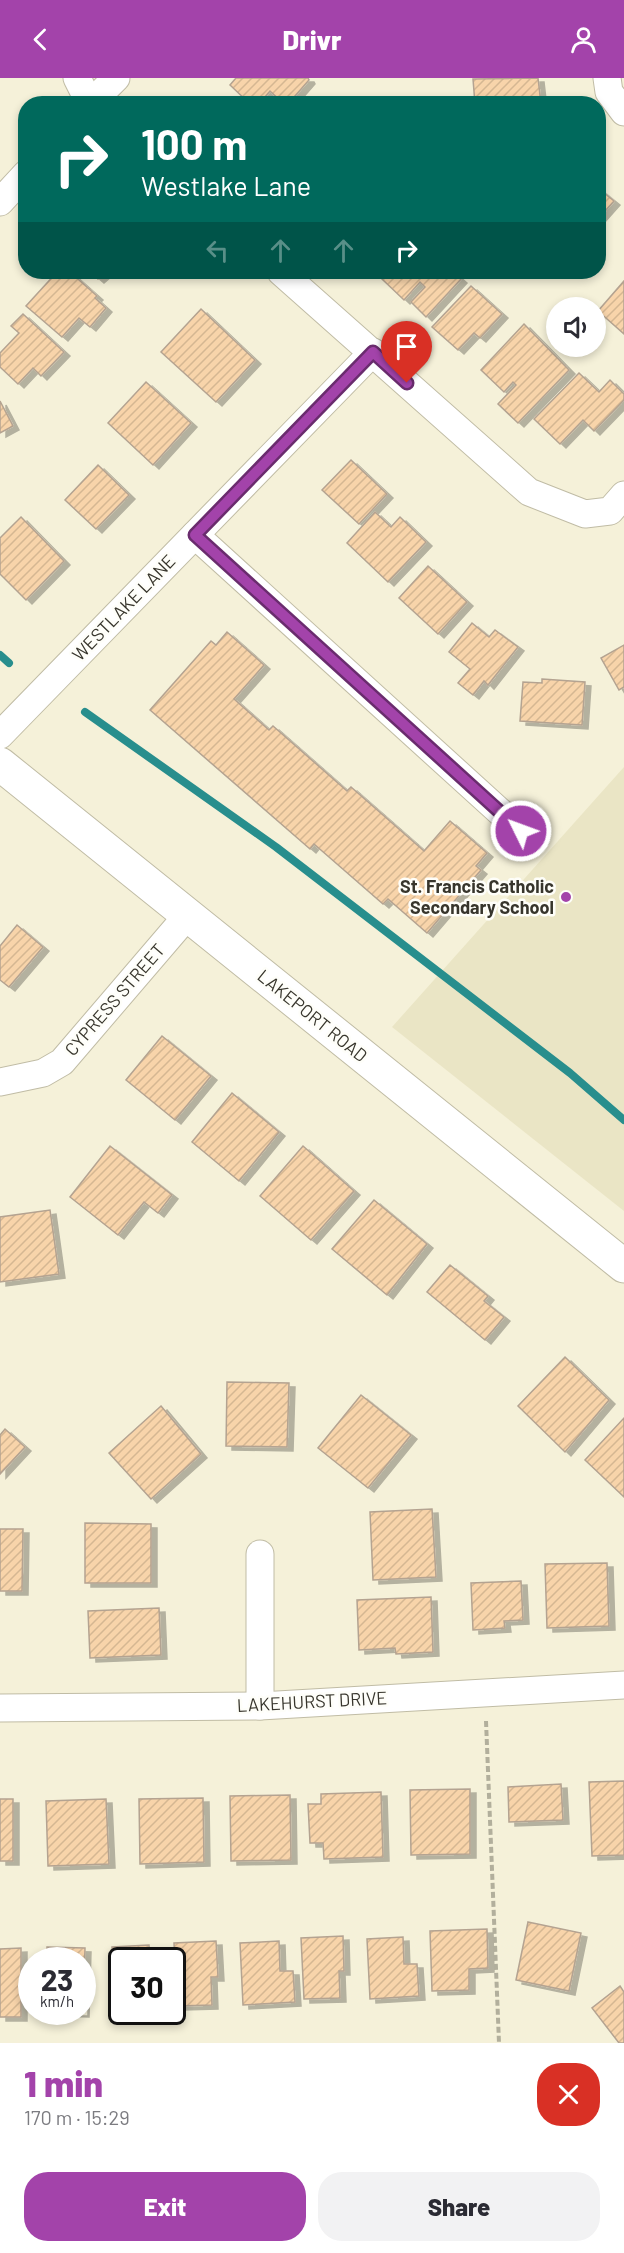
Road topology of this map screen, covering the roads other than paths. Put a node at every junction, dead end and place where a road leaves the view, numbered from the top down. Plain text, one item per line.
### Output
1 (77, 78) edge
2 (116, 78) edge
3 (607, 78) edge
4 (86, 96) edge
5 (97, 96) edge
6 (624, 112) edge
7 (18, 183) edge
8 (0, 202) edge
9 (289, 279) edge
10 (373, 352) junction
11 (624, 495) edge
12 (195, 535) junction
13 (0, 735) edge
14 (0, 764) edge
15 (521, 831) dead end
16 (188, 916) junction
17 (0, 1082) edge
18 (624, 1266) edge
19 (260, 1554) dead end
20 (624, 1685) edge
21 (260, 1706) junction
22 (0, 1708) edge

1 - 4 street
2 - 5 street
3 - 6 street
7 - 8 street
9 - 10 street
10 - 11 street
10 - 12 street, WESTLAKE LANE
12 - 13 street, WESTLAKE LANE
12 - 15 street
14 - 16 main road, LAKEPORT ROAD
16 - 17 street, CYPRESS STREET
16 - 18 main road, LAKEPORT ROAD
19 - 21 street
20 - 21 street, LAKEHURST DRIVE
21 - 22 street, LAKEHURST DRIVE

